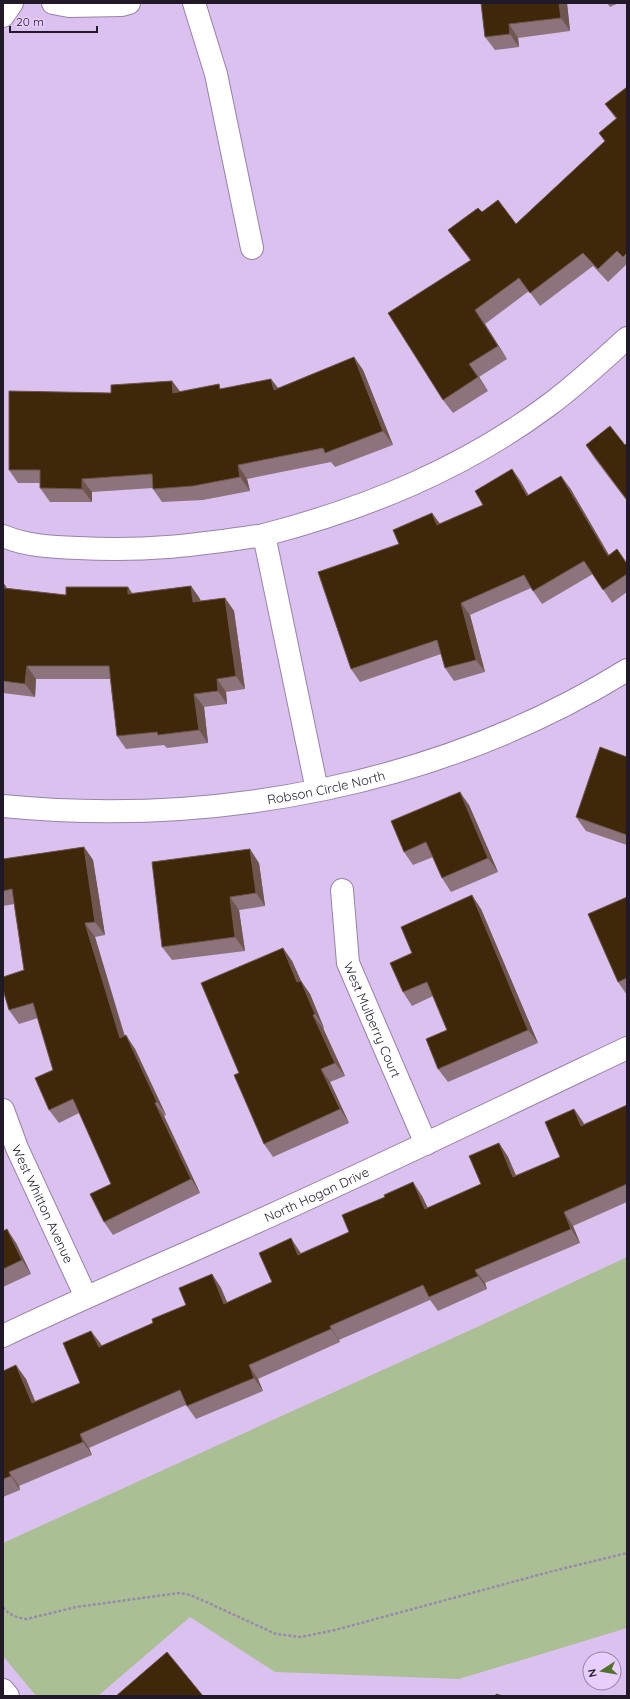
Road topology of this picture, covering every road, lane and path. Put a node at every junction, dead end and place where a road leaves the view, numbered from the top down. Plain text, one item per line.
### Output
1 (12, 3) edge
2 (52, 3) edge
3 (129, 3) edge
4 (194, 3) edge
5 (3, 16) edge
6 (252, 248) dead end
7 (627, 338) edge
8 (264, 535) junction
9 (3, 536) edge
10 (627, 670) edge
11 (317, 790) junction
12 (3, 806) edge
13 (342, 890) dead end
14 (627, 1048) edge
15 (3, 1110) edge
16 (426, 1144) junction
17 (86, 1297) junction
18 (3, 1336) edge
19 (627, 1553) edge
20 (3, 1607) edge
21 (3, 1690) edge
22 (8, 1696) edge

1 - 5 street
2 - 3 street
4 - 6 street
7 - 8 street
8 - 9 street
8 - 11 street
10 - 11 street, Robson Circle North
11 - 12 street, Robson Circle North
13 - 16 street, West Mulberry Court
14 - 16 street, North Hogan Drive
15 - 17 street, West Whitton Avenue
16 - 17 street, North Hogan Drive
17 - 18 street, North Hogan Drive
19 - 20 path
21 - 22 street

